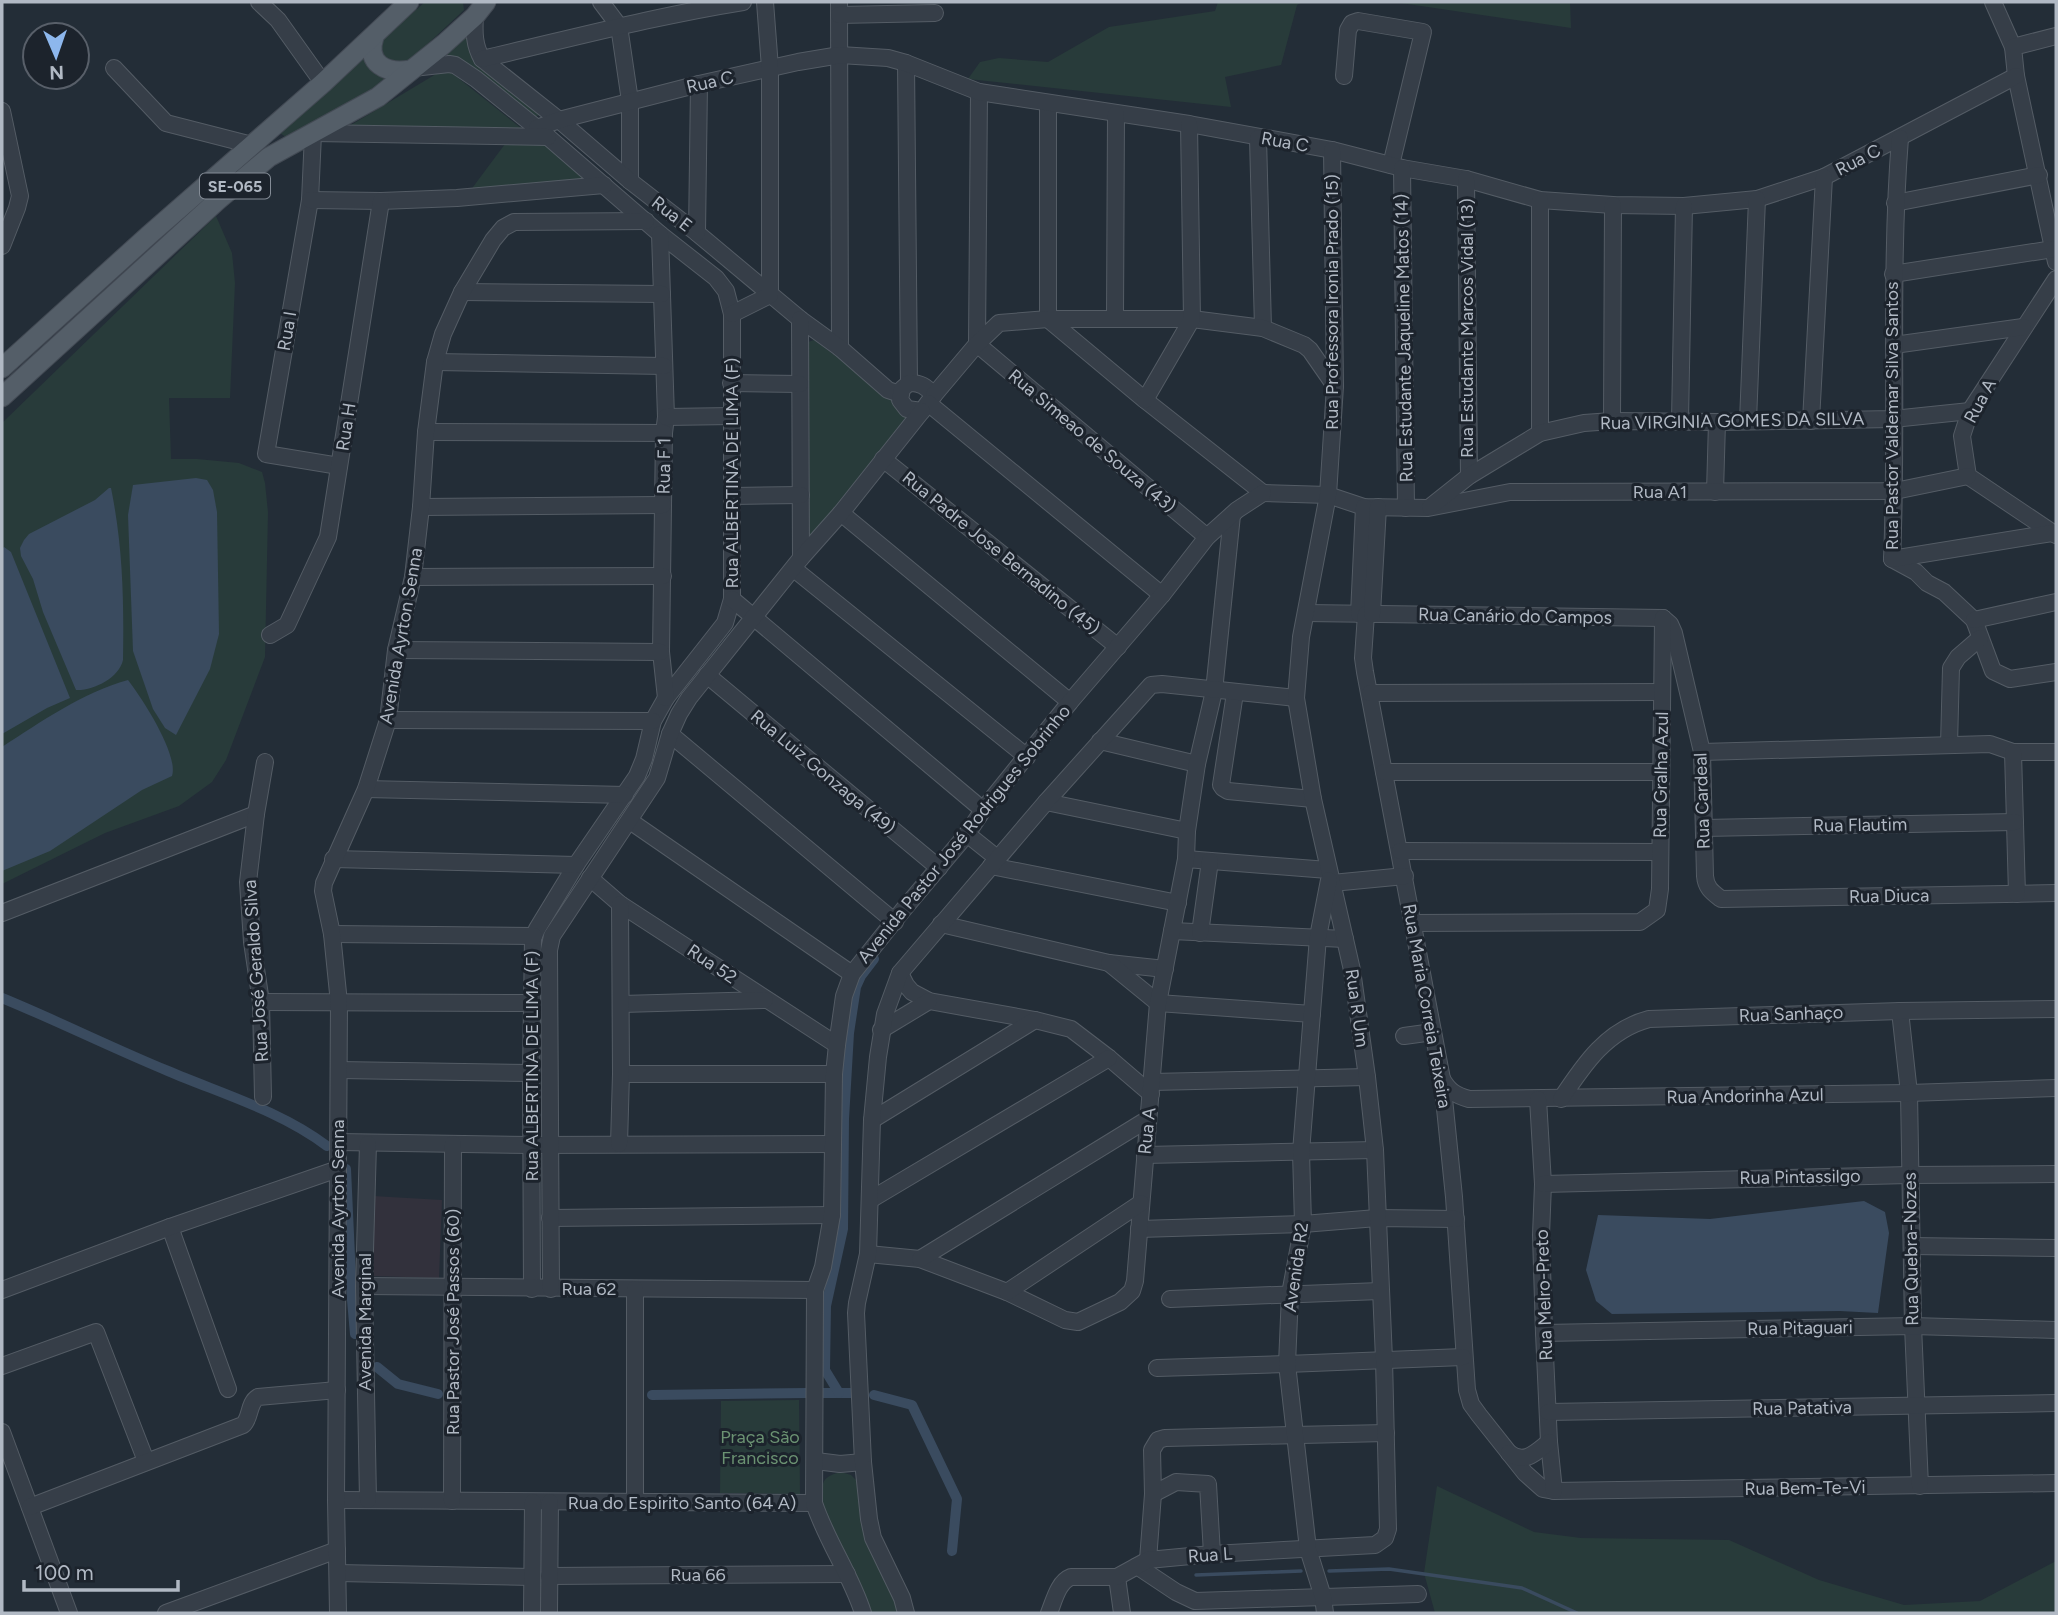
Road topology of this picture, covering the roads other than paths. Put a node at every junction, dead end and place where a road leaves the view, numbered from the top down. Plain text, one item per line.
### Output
1 (259, 2) edge
2 (409, 2) edge
3 (601, 2) edge
4 (743, 2) edge
5 (765, 2) edge
6 (1993, 2) edge
7 (479, 6) edge
8 (690, 6) edge
9 (839, 8) edge
10 (916, 8) edge
11 (935, 13) dead end
12 (619, 26) junction
13 (2056, 36) edge
14 (374, 37) junction
15 (2013, 47) junction
16 (840, 55) junction
17 (482, 60) junction
18 (906, 63) junction
19 (114, 68) dead end
20 (770, 68) junction
21 (412, 69) junction
22 (1344, 76) dead end
23 (2016, 76) junction
24 (323, 83) junction
25 (699, 84) junction
26 (979, 92) junction
27 (630, 102) junction
28 (1048, 103) junction
29 (2, 111) edge
30 (1116, 114) junction
31 (559, 120) junction
32 (1189, 124) junction
33 (313, 133) junction
34 (543, 133) junction
35 (1258, 138) junction
36 (1900, 138) junction
37 (252, 145) junction
38 (1332, 150) junction
39 (1397, 166) junction
40 (2039, 175) junction
41 (1824, 177) junction
42 (1466, 179) junction
43 (630, 181) junction
44 (604, 185) junction
45 (310, 200) junction
46 (1540, 200) junction
47 (1757, 200) junction
48 (381, 201) junction
49 (1895, 204) junction
50 (1613, 205) junction
51 (1684, 206) junction
52 (646, 221) junction
53 (697, 233) junction
54 (660, 234) junction
55 (2, 246) edge
56 (2054, 255) edge
57 (1893, 274) junction
58 (2056, 279) edge
59 (462, 292) junction
60 (662, 294) junction
61 (770, 295) junction
62 (732, 313) junction
63 (1115, 318) junction
64 (800, 319) junction
65 (1048, 319) junction
66 (1192, 319) junction
67 (2023, 327) junction
68 (1263, 328) junction
69 (977, 344) junction
70 (1894, 345) junction
71 (840, 348) junction
72 (435, 362) junction
73 (664, 366) junction
74 (2, 368) edge
75 (731, 383) junction
76 (800, 384) junction
77 (1335, 386) junction
78 (904, 388) junction
79 (2, 397) edge
80 (1145, 400) junction
81 (928, 403) junction
82 (1970, 411) junction
83 (732, 416) junction
84 (1893, 419) junction
85 (1612, 421) junction
86 (1680, 421) junction
87 (1748, 421) junction
88 (1811, 421) junction
89 (1717, 422) junction
90 (665, 425) junction
91 (426, 432) junction
92 (1540, 433) junction
93 (883, 459) junction
94 (340, 466) junction
95 (1469, 476) junction
96 (1968, 476) junction
97 (1895, 491) junction
98 (1715, 492) junction
99 (1263, 494) junction
100 (801, 495) junction
101 (1328, 495) junction
102 (733, 496) junction
103 (663, 505) junction
104 (421, 507) junction
105 (1371, 507) junction
106 (1406, 508) junction
107 (1428, 508) junction
108 (841, 513) junction
109 (1232, 514) junction
110 (2054, 534) edge
111 (1207, 537) junction
112 (1892, 559) junction
113 (797, 563) junction
114 (663, 576) junction
115 (413, 577) junction
116 (1162, 595) junction
117 (732, 599) junction
118 (2056, 602) edge
119 (1306, 613) junction
120 (1366, 614) junction
121 (754, 618) junction
122 (1663, 618) junction
123 (1974, 620) junction
124 (270, 635) dead end
125 (1980, 638) junction
126 (1118, 646) junction
127 (396, 649) junction
128 (661, 652) junction
129 (2056, 672) edge
130 (707, 675) junction
131 (1213, 691) junction
132 (1662, 692) junction
133 (1235, 693) junction
134 (1370, 693) junction
135 (666, 698) junction
136 (1296, 698) junction
137 (1070, 702) junction
138 (388, 720) junction
139 (653, 721) junction
140 (670, 734) junction
141 (1100, 741) junction
142 (1949, 745) junction
143 (1702, 752) junction
144 (2013, 752) junction
145 (2056, 752) edge
146 (1027, 757) junction
147 (265, 762) dead end
148 (1197, 764) junction
149 (1384, 772) junction
150 (1661, 772) junction
151 (366, 789) junction
152 (625, 795) junction
153 (1313, 799) junction
154 (1046, 802) junction
155 (984, 810) junction
156 (256, 814) junction
157 (630, 821) junction
158 (2015, 822) junction
159 (1704, 828) junction
160 (1187, 831) junction
161 (974, 840) junction
162 (1400, 851) junction
163 (1660, 852) junction
164 (333, 859) junction
165 (1186, 859) junction
166 (1210, 861) junction
167 (994, 862) junction
168 (576, 865) junction
169 (939, 868) junction
170 (1405, 876) junction
171 (1330, 877) junction
172 (590, 878) junction
173 (2056, 893) edge
174 (2017, 894) junction
175 (1721, 899) joint
176 (1178, 903) junction
177 (620, 904) junction
178 (2, 913) edge
179 (895, 922) junction
180 (1413, 923) junction
181 (941, 924) junction
182 (1172, 931) junction
183 (332, 933) junction
184 (1200, 933) junction
185 (534, 936) junction
186 (1318, 937) junction
187 (1346, 939) junction
188 (1109, 963) junction
189 (1165, 969) junction
190 (852, 974) junction
191 (900, 974) junction
192 (765, 1000) junction
193 (929, 1001) junction
194 (261, 1002) junction
195 (339, 1003) junction
196 (532, 1003) junction
197 (1158, 1003) junction
198 (622, 1004) junction
199 (2056, 1009) edge
200 (1900, 1011) junction
201 (1312, 1014) junction
202 (1035, 1020) junction
203 (881, 1030) junction
204 (1433, 1032) junction
205 (1404, 1036) dead end
206 (837, 1045) junction
207 (1109, 1058) junction
208 (339, 1070) junction
209 (531, 1073) junction
210 (621, 1074) junction
211 (834, 1074) junction
212 (1308, 1077) junction
213 (1367, 1077) junction
214 (1443, 1079) junction
215 (1152, 1088) junction
216 (2056, 1088) edge
217 (1909, 1093) junction
218 (263, 1097) dead end
219 (1469, 1099) junction
220 (1538, 1099) junction
221 (1561, 1099) junction
222 (1148, 1119) junction
223 (872, 1120) junction
224 (1446, 1123) junction
225 (339, 1142) junction
226 (368, 1144) junction
227 (453, 1144) junction
228 (618, 1144) junction
229 (832, 1144) junction
230 (532, 1145) junction
231 (550, 1145) junction
232 (1375, 1150) junction
233 (1301, 1152) junction
234 (1145, 1155) junction
235 (338, 1169) junction
236 (2056, 1174) edge
237 (1909, 1175) junction
238 (1543, 1184) junction
239 (870, 1200) junction
240 (1141, 1203) junction
241 (832, 1215) junction
242 (550, 1218) junction
243 (1377, 1218) junction
244 (1456, 1219) junction
245 (1303, 1224) junction
246 (170, 1227) junction
247 (1139, 1229) junction
248 (1912, 1246) junction
249 (2056, 1248) edge
250 (869, 1254) junction
251 (920, 1259) junction
252 (364, 1286) junction
253 (453, 1288) junction
254 (533, 1289) junction
255 (551, 1289) junction
256 (635, 1289) junction
257 (2, 1290) edge
258 (815, 1290) junction
259 (1007, 1292) junction
260 (1380, 1292) junction
261 (1290, 1294) junction
262 (1170, 1299) dead end
263 (1913, 1326) junction
264 (2056, 1329) edge
265 (1544, 1333) junction
266 (1464, 1357) junction
267 (1384, 1359) junction
268 (1287, 1364) junction
269 (2, 1366) edge
270 (1157, 1367) dead end
271 (228, 1389) dead end
272 (337, 1390) junction
273 (2056, 1403) edge
274 (1916, 1407) junction
275 (1548, 1412) junction
276 (1386, 1433) junction
277 (1295, 1434) junction
278 (3, 1436) edge
279 (1549, 1442) junction
280 (1507, 1452) junction
281 (146, 1461) junction
282 (816, 1461) junction
283 (863, 1462) junction
284 (2056, 1483) edge
285 (1920, 1486) junction
286 (1554, 1491) junction
287 (1153, 1494) junction
288 (336, 1500) junction
289 (368, 1500) junction
290 (452, 1501) junction
291 (542, 1502) junction
292 (635, 1502) junction
293 (814, 1503) junction
294 (30, 1507) junction
295 (1388, 1529) joint
296 (1308, 1549) junction
297 (337, 1550) junction
298 (1212, 1554) junction
299 (1142, 1563) junction
300 (338, 1573) junction
301 (847, 1574) junction
302 (549, 1576) junction
303 (532, 1577) junction
304 (1117, 1577) junction
305 (1418, 1594) dead end
306 (1324, 1605) edge
307 (69, 1613) edge
308 (166, 1613) edge
309 (338, 1613) edge
310 (532, 1613) edge
311 (549, 1613) edge
312 (863, 1613) edge
313 (906, 1613) edge
314 (1049, 1613) edge
315 (1122, 1613) edge

1 - 24 street
2 - 14 main road, SE-065
3 - 12 street
4 - 8 street
5 - 20 street
6 - 15 street
7 - 17 street
7 - 21 main road, SE-065
8 - 12 street
9 - 10 street
9 - 16 street
10 - 11 street
12 - 17 street
12 - 27 street
13 - 15 street
14 - 21 main road
14 - 24 main road, SE-065
15 - 23 street
16 - 18 street, Rua C
16 - 20 street, Rua C
16 - 71 street
17 - 31 street, Rua E
18 - 26 street, Rua C
18 - 78 street
19 - 37 street
20 - 25 street, Rua C
20 - 61 street
21 - 33 main road, SE-065
21 - 34 street, Rua E
22 - 39 street, Rua Estudante Jaqueline Matos (14)
23 - 36 street, Rua C
23 - 40 street
24 - 37 main road, SE-065
25 - 27 street, Rua C
25 - 53 street
26 - 28 street, Rua C
26 - 69 street
27 - 31 street, Rua C
27 - 43 street
28 - 30 street, Rua C
28 - 65 street
29 - 55 street
30 - 32 street, Rua C
30 - 63 street
31 - 34 street, Rua C
31 - 43 street, Rua E
32 - 35 street, Rua C
32 - 66 street
33 - 34 street
33 - 45 street, Rua I
33 - 79 main road, SE-065
34 - 44 street, Rua E
35 - 38 street, Rua C
35 - 68 street
36 - 41 street, Rua C
36 - 49 street, Rua Pastor Valdemar Silva Santos
37 - 74 main road, SE-065
38 - 39 street, Rua C
38 - 77 street, Rua Professora Ironia Prado (15)
39 - 42 street, Rua C
39 - 106 street, Rua Estudante Jaqueline Matos (14)
40 - 49 street
40 - 56 street
41 - 47 street, Rua C
41 - 88 street
42 - 46 street, Rua C
42 - 95 street, Rua Estudante Marcos Vidal (13)
43 - 53 street, Rua E
44 - 48 street
44 - 52 street, Rua E
45 - 48 street
45 - 94 street, Rua I
46 - 50 street, Rua C
46 - 92 street
47 - 51 street, Rua C
47 - 87 street
48 - 94 street, Rua H
49 - 57 street, Rua Pastor Valdemar Silva Santos
50 - 51 street, Rua C
50 - 85 street
51 - 86 street
52 - 54 street, Rua E
52 - 59 street, Avenida Ayrton Senna
53 - 61 street, Rua E
54 - 60 street, Rua F 1
54 - 62 street, Rua E
56 - 57 street
57 - 70 street, Rua Pastor Valdemar Silva Santos
58 - 67 street, Rua A
59 - 60 street
59 - 72 street, Avenida Ayrton Senna
60 - 73 street, Rua F 1
61 - 62 street
61 - 64 street, Rua E
62 - 75 street, Rua ALBERTINA DE LIMA (F)
63 - 65 street
63 - 66 street
64 - 71 street, Rua E
64 - 76 street
65 - 69 street
65 - 80 street
66 - 68 street
66 - 80 street
67 - 70 street
67 - 82 street, Rua A
68 - 77 street
69 - 81 street
69 - 111 street, Rua Simeao de Souza (43)
70 - 84 street, Rua Pastor Valdemar Silva Santos
71 - 78 street, Rua E
72 - 73 street
72 - 91 street, Avenida Ayrton Senna
73 - 90 street, Rua F 1
75 - 76 street
75 - 83 street, Rua ALBERTINA DE LIMA (F)
76 - 100 street
77 - 101 street, Rua Professora Ironia Prado (15)
78 - 81 street
78 - 81 street
80 - 99 street
81 - 93 street
81 - 116 street
82 - 84 street, Rua VIRGINIA GOMES DA SILVA
82 - 96 street, Rua A
83 - 90 street
83 - 102 street, Rua ALBERTINA DE LIMA (F)
84 - 88 street, Rua VIRGINIA GOMES DA SILVA
84 - 97 street, Rua Pastor Valdemar Silva Santos
85 - 86 street, Rua VIRGINIA GOMES DA SILVA
85 - 92 street, Rua VIRGINIA GOMES DA SILVA
86 - 89 street, Rua VIRGINIA GOMES DA SILVA
87 - 88 street, Rua VIRGINIA GOMES DA SILVA
87 - 89 street, Rua VIRGINIA GOMES DA SILVA
89 - 98 street
90 - 91 street
90 - 103 street, Rua F 1
91 - 104 street, Avenida Ayrton Senna
92 - 95 street, Rua VIRGINIA GOMES DA SILVA
93 - 108 street
93 - 126 street, Rua Padre Jose Bernadino (45)
94 - 124 street, Rua H
95 - 107 street, Rua VIRGINIA GOMES DA SILVA
96 - 97 street, Rua A1
96 - 110 street
97 - 98 street, Rua A1
97 - 112 street, Rua Pastor Valdemar Silva Santos
98 - 107 street, Rua A1
99 - 101 street, Rua A1
99 - 109 street, Avenida Pastor José Rodrigues Sobrinho
100 - 102 street
100 - 113 street
101 - 105 street, Rua A1
101 - 119 street, Rua R Um
102 - 117 street, Rua ALBERTINA DE LIMA (F)
103 - 104 street
103 - 114 street, Rua F 1
104 - 115 street, Avenida Ayrton Senna
105 - 106 street, Rua A1
105 - 120 street, Rua Maria Correia Teixeira
106 - 107 street, Rua A1
108 - 113 street
108 - 137 street
109 - 111 street, Avenida Pastor José Rodrigues Sobrinho
109 - 131 street, Rua A
110 - 112 street
111 - 116 street, Avenida Pastor José Rodrigues Sobrinho
112 - 123 street, Rua Pastor Valdemar Silva Santos
113 - 121 street
113 - 146 street
114 - 115 street
114 - 128 street, Rua F 1
115 - 127 street, Avenida Ayrton Senna
116 - 126 street, Avenida Pastor José Rodrigues Sobrinho
117 - 121 street
117 - 135 street, Rua ALBERTINA DE LIMA (F)
118 - 123 street
119 - 120 street, Rua Canário do Campos
119 - 136 street, Rua R Um
120 - 122 street, Rua Canário do Campos
120 - 134 street, Rua Maria Correia Teixeira
121 - 130 street
121 - 155 street
122 - 132 street, Rua Gralha Azul
122 - 143 street, Rua Cardeal
123 - 125 street, Rua Pastor Valdemar Silva Santos
125 - 129 street, Rua Pastor Valdemar Silva Santos
125 - 142 street
126 - 137 street, Avenida Pastor José Rodrigues Sobrinho
127 - 128 street
127 - 138 street, Avenida Ayrton Senna
128 - 135 street, Rua F 1
130 - 140 street
130 - 169 street, Rua Luiz Gonzaga (49)
131 - 133 street
131 - 141 street
131 - 148 street, Rua A
132 - 134 street
132 - 150 street, Rua Gralha Azul
133 - 136 street
133 - 153 street
134 - 149 street, Rua Maria Correia Teixeira
135 - 139 street, Rua ALBERTINA DE LIMA (F)
136 - 153 street, Rua R Um
137 - 146 street, Avenida Pastor José Rodrigues Sobrinho
138 - 139 street
138 - 151 street, Avenida Ayrton Senna
139 - 152 street, Rua ALBERTINA DE LIMA (F)
140 - 157 street
140 - 179 street
141 - 148 street
141 - 154 street
142 - 143 street
142 - 144 street
143 - 159 street, Rua Cardeal
144 - 145 street
144 - 158 street
146 - 155 street, Avenida Pastor José Rodrigues Sobrinho
147 - 156 street, Rua José Geraldo Silva
148 - 160 street, Rua A
149 - 150 street
149 - 162 street, Rua Maria Correia Teixeira
150 - 163 street, Rua Gralha Azul
151 - 152 street
151 - 164 street, Avenida Ayrton Senna
152 - 168 street, Rua ALBERTINA DE LIMA (F)
153 - 171 street, Rua R Um
154 - 160 street
154 - 167 street
155 - 161 street, Avenida Pastor José Rodrigues Sobrinho
156 - 178 street
156 - 194 street, Rua José Geraldo Silva
157 - 172 street
157 - 190 street
158 - 159 street, Rua Flautim
158 - 174 street
159 - 175 street, Rua Cardeal
160 - 165 street, Rua A
161 - 167 street
161 - 169 street, Avenida Pastor José Rodrigues Sobrinho
162 - 163 street
162 - 170 street, Rua Maria Correia Teixeira
163 - 180 street, Rua Gralha Azul
164 - 168 street
164 - 183 street, Avenida Ayrton Senna
165 - 166 street
165 - 176 street, Rua A
166 - 171 street
166 - 184 street
167 - 176 street
167 - 181 street
168 - 185 street, Rua ALBERTINA DE LIMA (F)
169 - 179 street, Avenida Pastor José Rodrigues Sobrinho
170 - 171 street
170 - 180 street, Rua Maria Correia Teixeira
171 - 186 street, Avenida R2
171 - 187 street, Rua R Um
172 - 177 street, Rua 52
172 - 231 street
173 - 174 street, Rua Diuca
174 - 175 street, Rua Diuca
176 - 182 street, Rua A
177 - 192 street, Rua 52
177 - 198 street
179 - 190 street, Avenida Pastor José Rodrigues Sobrinho
180 - 204 street, Rua Maria Correia Teixeira
181 - 188 street
181 - 191 street
182 - 184 street
182 - 189 street, Rua A
183 - 185 street
183 - 195 street, Avenida Ayrton Senna
184 - 186 street
185 - 196 street, Rua ALBERTINA DE LIMA (F)
186 - 187 street
186 - 201 street, Avenida R2
187 - 213 street, Rua R Um
188 - 189 street
188 - 197 street
189 - 197 street, Rua A
190 - 206 street, Avenida Pastor José Rodrigues Sobrinho
191 - 193 street
191 - 203 street
192 - 198 street
192 - 206 street, Rua 52
193 - 202 street
193 - 203 street
194 - 195 street
194 - 218 street, Rua José Geraldo Silva
195 - 196 street
195 - 208 street, Avenida Ayrton Senna
196 - 209 street, Rua ALBERTINA DE LIMA (F)
197 - 201 street
197 - 215 street, Rua A
198 - 210 street
199 - 200 street, Rua Sanhaço
200 - 217 street, Rua Quebra-Nozes
200 - 221 street, Rua Sanhaço
201 - 212 street, Avenida R2
202 - 207 street
202 - 223 street
203 - 223 street
204 - 205 street
204 - 214 street, Rua Maria Correia Teixeira
206 - 211 street, Avenida Pastor José Rodrigues Sobrinho
207 - 215 street
207 - 239 street
208 - 209 street
208 - 225 street, Avenida Ayrton Senna
209 - 230 street, Rua ALBERTINA DE LIMA (F)
210 - 211 street
210 - 228 street
211 - 229 street, Avenida Pastor José Rodrigues Sobrinho
212 - 213 street
212 - 215 street
212 - 233 street, Avenida R2
213 - 232 street, Rua R Um
214 - 219 street
214 - 224 street, Rua Maria Correia Teixeira
215 - 222 street, Rua A
216 - 217 street, Rua Andorinha Azul
217 - 221 street, Rua Andorinha Azul
217 - 237 street, Rua Quebra-Nozes
219 - 220 street, Rua Andorinha Azul
219 - 224 street
220 - 221 street, Rua Andorinha Azul
220 - 238 street, Rua Melro-Preto
222 - 234 street, Rua A
222 - 251 street
223 - 239 street
224 - 244 street, Rua Maria Correia Teixeira
225 - 226 street
225 - 235 street, Avenida Ayrton Senna
226 - 227 street
226 - 252 street, Avenida Marginal
227 - 230 street
227 - 253 street, Rua Pastor José Passos (60)
228 - 229 street
228 - 231 street
229 - 241 street, Avenida Pastor José Rodrigues Sobrinho
230 - 231 street
230 - 254 street, Rua ALBERTINA DE LIMA (F)
231 - 242 street
232 - 233 street
232 - 243 street, Rua R Um
233 - 234 street
233 - 245 street, Avenida R2
234 - 240 street, Rua A
235 - 246 street
235 - 272 street, Avenida Ayrton Senna
236 - 237 street, Rua Pintassilgo
237 - 238 street, Rua Pintassilgo
237 - 248 street, Rua Quebra-Nozes
238 - 265 street, Rua Melro-Preto
239 - 250 street
240 - 247 street, Rua A
240 - 259 street
241 - 242 street
241 - 258 street, Avenida Pastor José Rodrigues Sobrinho
242 - 255 street
243 - 244 street
243 - 245 street
243 - 260 street, Rua R Um
244 - 266 street, Rua Maria Correia Teixeira
245 - 247 street
245 - 261 street, Avenida R2
246 - 257 street
246 - 271 street
247 - 259 street, Rua A
248 - 249 street
248 - 263 street, Rua Quebra-Nozes
250 - 251 street, Rua A
250 - 283 street
251 - 259 street, Rua A
252 - 253 street, Rua 62
252 - 289 street, Avenida Marginal
253 - 254 street, Rua 62
253 - 290 street, Rua Pastor José Passos (60)
254 - 255 street, Rua 62
255 - 256 street, Rua 62
256 - 258 street, Rua 62
256 - 292 street
258 - 282 street, Avenida Pastor José Rodrigues Sobrinho
260 - 261 street
260 - 267 street, Rua R Um
261 - 262 street
261 - 268 street, Avenida R2
263 - 264 street, Rua Pitaguari
263 - 265 street, Rua Pitaguari
263 - 274 street, Rua Quebra-Nozes
265 - 275 street, Rua Melro-Preto
266 - 267 street
266 - 280 street, Rua Maria Correia Teixeira
267 - 268 street
267 - 276 street, Rua R Um
268 - 270 street
268 - 277 street, Avenida R2
269 - 281 street
272 - 281 street
272 - 288 street, Avenida Ayrton Senna
273 - 274 street, Rua Patativa
274 - 275 street, Rua Patativa
274 - 285 street, Rua Quebra-Nozes
275 - 279 street, Rua Melro-Preto
276 - 277 street
276 - 295 street, Rua R Um
277 - 287 street
277 - 296 street, Avenida R2
278 - 294 street
279 - 280 street
279 - 286 street, Rua Melro-Preto
280 - 286 street, Rua Maria Correia Teixeira
281 - 294 street
282 - 283 street
282 - 293 street, Avenida Pastor José Rodrigues Sobrinho
283 - 313 street
284 - 285 street, Rua Bem-Te-Vi
285 - 286 street, Rua Bem-Te-Vi
287 - 298 street
287 - 299 street
288 - 289 street, Rua do Espirito Santo (64 A)
288 - 297 street, Avenida Ayrton Senna
289 - 290 street, Rua do Espirito Santo (64 A)
290 - 291 street, Rua do Espirito Santo (64 A)
291 - 292 street, Rua do Espirito Santo (64 A)
291 - 302 street
291 - 303 street
292 - 293 street, Rua do Espirito Santo (64 A)
293 - 301 street, Avenida Pastor José Rodrigues Sobrinho
294 - 307 street
295 - 296 street, Rua L
296 - 298 street, Rua L
296 - 306 street, Avenida R2
297 - 300 street, Avenida Ayrton Senna
297 - 308 street
298 - 299 street, Rua L
299 - 304 street, Rua L
299 - 306 street
300 - 303 street
300 - 309 street, Avenida Ayrton Senna
301 - 302 street, Rua 66
301 - 312 street, Avenida Pastor José Rodrigues Sobrinho
302 - 311 street
303 - 310 street
304 - 314 street, Rua L
304 - 315 street
305 - 306 street

